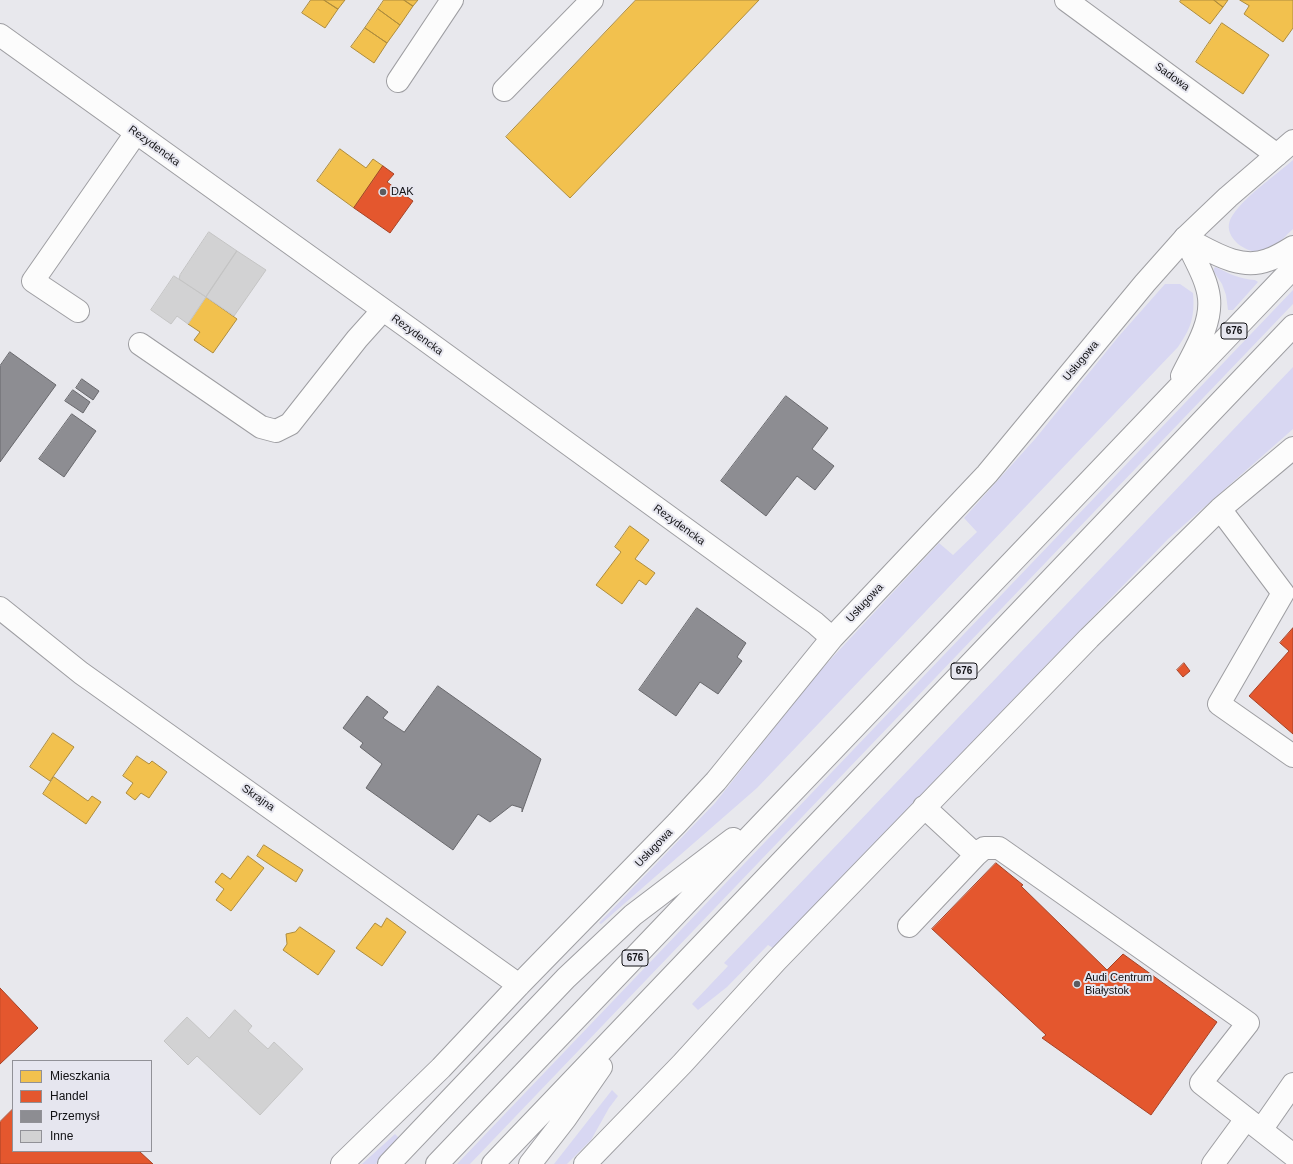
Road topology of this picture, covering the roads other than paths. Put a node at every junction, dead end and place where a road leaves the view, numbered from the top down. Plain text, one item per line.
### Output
1 (452, 0) edge
2 (592, 0) edge
3 (1066, 0) edge
4 (0, 35) edge
5 (398, 81) dead end
6 (504, 90) dead end
7 (136, 133) junction
8 (1293, 141) edge
9 (1277, 155) junction
10 (1185, 238) junction
11 (1293, 247) edge
12 (1293, 268) edge
13 (383, 310) junction
14 (78, 311) dead end
15 (1293, 326) edge
16 (140, 344) dead end
17 (1174, 393) junction
18 (1293, 448) edge
19 (1220, 509) junction
20 (0, 608) edge
21 (832, 638) junction
22 (1293, 756) edge
23 (787, 798) junction
24 (924, 808) junction
25 (976, 855) junction
26 (909, 926) dead end
27 (519, 984) junction
28 (635, 1016) junction
29 (1293, 1084) edge
30 (1254, 1124) junction
31 (1293, 1156) edge
32 (342, 1164) edge
33 (389, 1164) edge
34 (437, 1164) edge
35 (493, 1164) edge
36 (530, 1164) edge
37 (585, 1164) edge
38 (1213, 1164) edge

1 - 5 street
2 - 6 street
3 - 9 street, Sadowa
4 - 7 street, Rezydencka
7 - 13 street, Rezydencka
7 - 14 street
8 - 9 street, Usługowa
9 - 10 street, Usługowa
10 - 11 street
10 - 17 street
10 - 21 street, Usługowa
12 - 17 street, 676
13 - 16 street
13 - 21 street, Rezydencka
15 - 28 street, 676
17 - 23 street, 676
18 - 19 street
19 - 22 street
19 - 24 street
20 - 27 street, Skrajna
21 - 27 street, Usługowa
23 - 33 street
23 - 34 street, 676
24 - 25 street
24 - 37 street
25 - 26 street
25 - 30 street
27 - 32 street, Usługowa
28 - 35 street, 676
28 - 36 street
29 - 30 street
30 - 31 street
30 - 38 street

